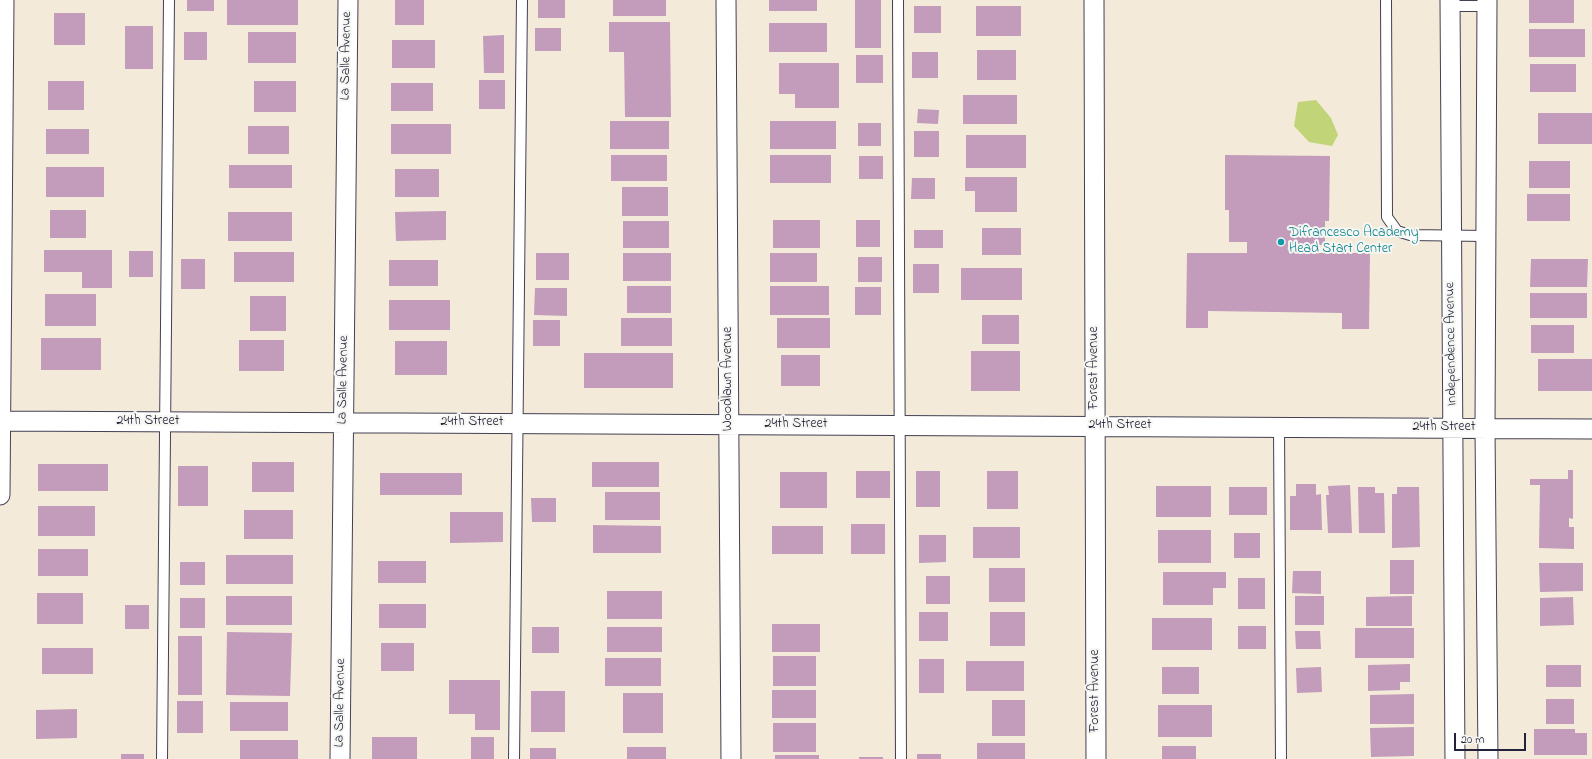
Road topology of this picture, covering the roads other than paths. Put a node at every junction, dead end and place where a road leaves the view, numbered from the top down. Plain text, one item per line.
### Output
1 (4, 0) edge
2 (169, 0) edge
3 (348, 0) edge
4 (522, 0) edge
5 (726, 0) edge
6 (898, 0) edge
7 (1094, 0) edge
8 (1386, 0) edge
9 (1450, 3) edge
10 (1488, 3) edge
11 (1450, 236) junction
12 (1486, 236) junction
13 (0, 421) edge
14 (165, 422) junction
15 (344, 423) junction
16 (518, 424) junction
17 (729, 424) junction
18 (900, 425) junction
19 (1095, 426) junction
20 (1279, 427) junction
21 (1453, 428) junction
22 (1485, 428) junction
23 (1592, 429) edge
24 (0, 495) edge
25 (162, 759) edge
26 (340, 759) edge
27 (514, 759) edge
28 (731, 759) edge
29 (902, 759) edge
30 (1096, 759) edge
31 (1281, 759) edge
32 (1455, 759) edge
33 (1488, 759) edge

1 - 13 street
2 - 14 lane
3 - 15 street, La Salle Avenue
4 - 16 lane
5 - 17 street, Woodlawn Avenue
6 - 18 lane
7 - 19 street, Forest Avenue
8 - 11 lane
9 - 10 lane
9 - 11 street, Independence Avenue
10 - 12 street
11 - 12 lane
11 - 21 street, Independence Avenue
12 - 22 street
13 - 14 street, 24th Street
13 - 24 street
14 - 15 street, 24th Street
14 - 25 lane
15 - 16 street, 24th Street
15 - 26 street, La Salle Avenue
16 - 17 street, 24th Street
16 - 27 lane
17 - 18 street, 24th Street
17 - 28 street, Woodlawn Avenue
18 - 19 street, 24th Street
18 - 29 lane
19 - 20 street, 24th Street
19 - 30 street, Forest Avenue
20 - 21 street, 24th Street
20 - 31 lane
21 - 22 street, 24th Street
21 - 32 street, Independence Avenue
22 - 23 street, 24th Street
22 - 33 street

